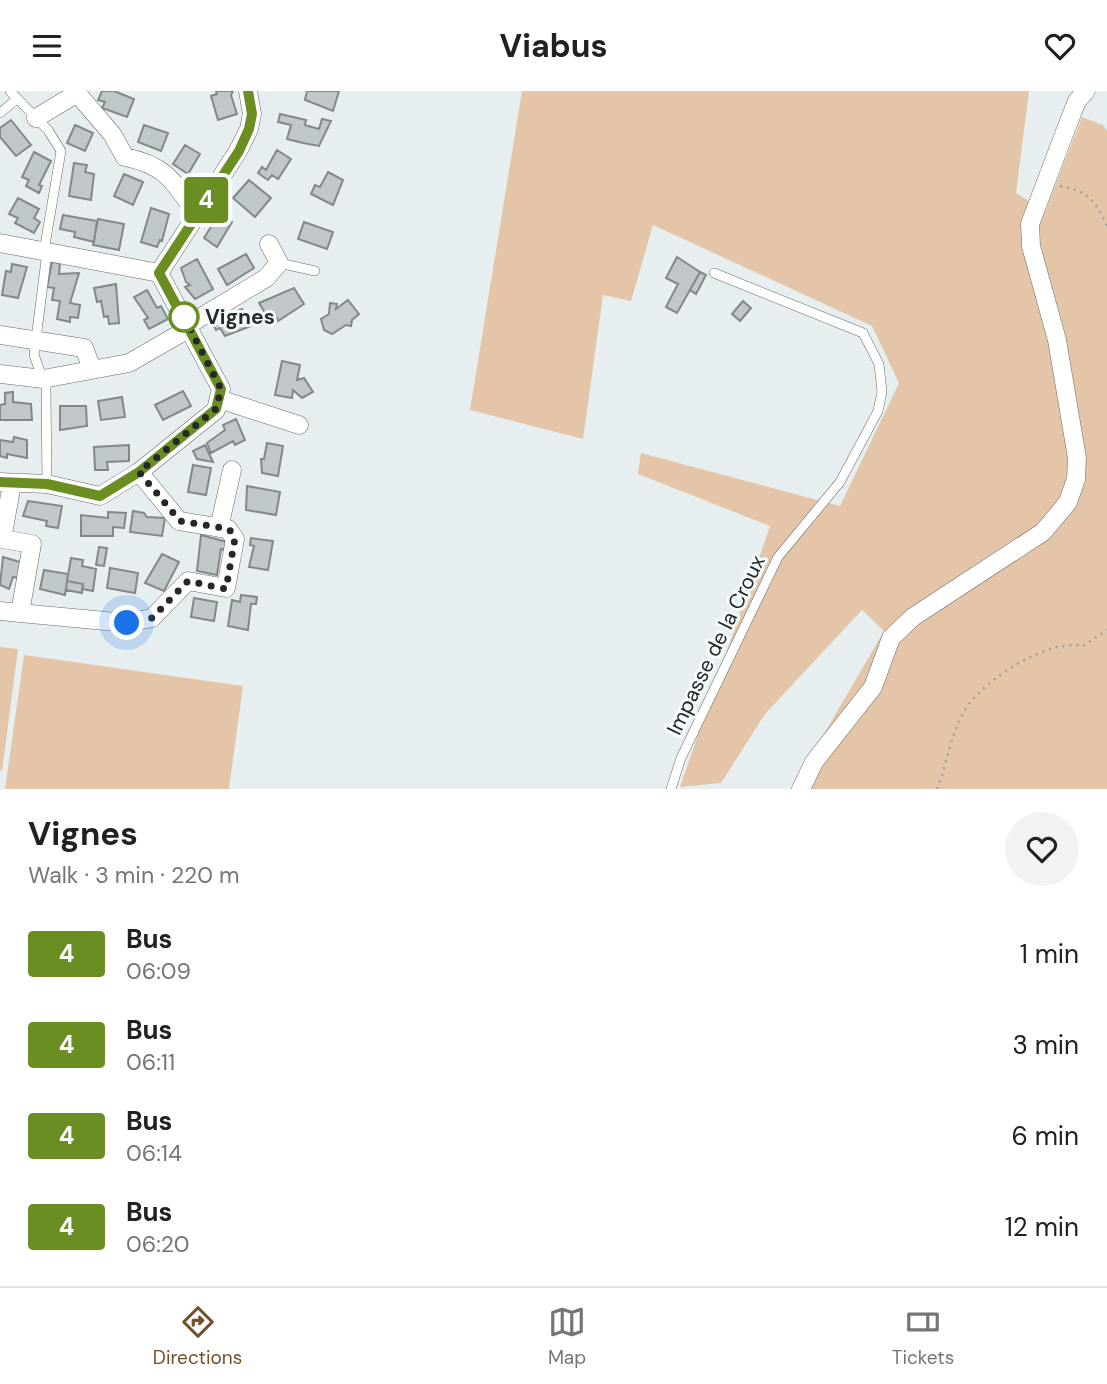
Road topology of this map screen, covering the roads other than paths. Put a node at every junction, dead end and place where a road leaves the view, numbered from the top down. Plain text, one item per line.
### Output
1 (10, 91) edge
2 (248, 91) edge
3 (1086, 91) edge
4 (75, 92) edge
5 (17, 99) junction
6 (0, 113) edge
7 (36, 118) junction
8 (197, 215) junction
9 (0, 243) edge
10 (269, 244) dead end
11 (45, 252) junction
12 (279, 263) junction
13 (315, 271) dead end
14 (159, 273) junction
15 (715, 273) dead end
16 (189, 326) junction
17 (0, 335) edge
18 (36, 340) junction
19 (92, 369) junction
20 (0, 374) edge
21 (43, 379) junction
22 (219, 399) junction
23 (299, 425) dead end
24 (232, 470) dead end
25 (139, 472) junction
26 (6, 483) edge
27 (47, 484) junction
28 (219, 528) junction
29 (0, 611) edge
30 (20, 613) junction
31 (671, 789) edge
32 (801, 789) edge

1 - 5 lane
2 - 8 street
3 - 32 street
4 - 7 street
4 - 8 street
5 - 6 lane
5 - 7 lane
7 - 11 lane
8 - 14 street
9 - 11 street
10 - 12 street
11 - 14 street
11 - 18 lane
12 - 13 lane
12 - 16 street
14 - 16 street
15 - 31 lane, Impasse de la Croux
16 - 19 street
16 - 22 street
17 - 18 street
18 - 19 street
18 - 21 lane
19 - 21 street
20 - 21 street
21 - 27 lane
22 - 23 street
22 - 25 street
24 - 28 street
25 - 27 street
25 - 28 street
26 - 27 street
26 - 30 street
28 - 30 street
29 - 30 street

